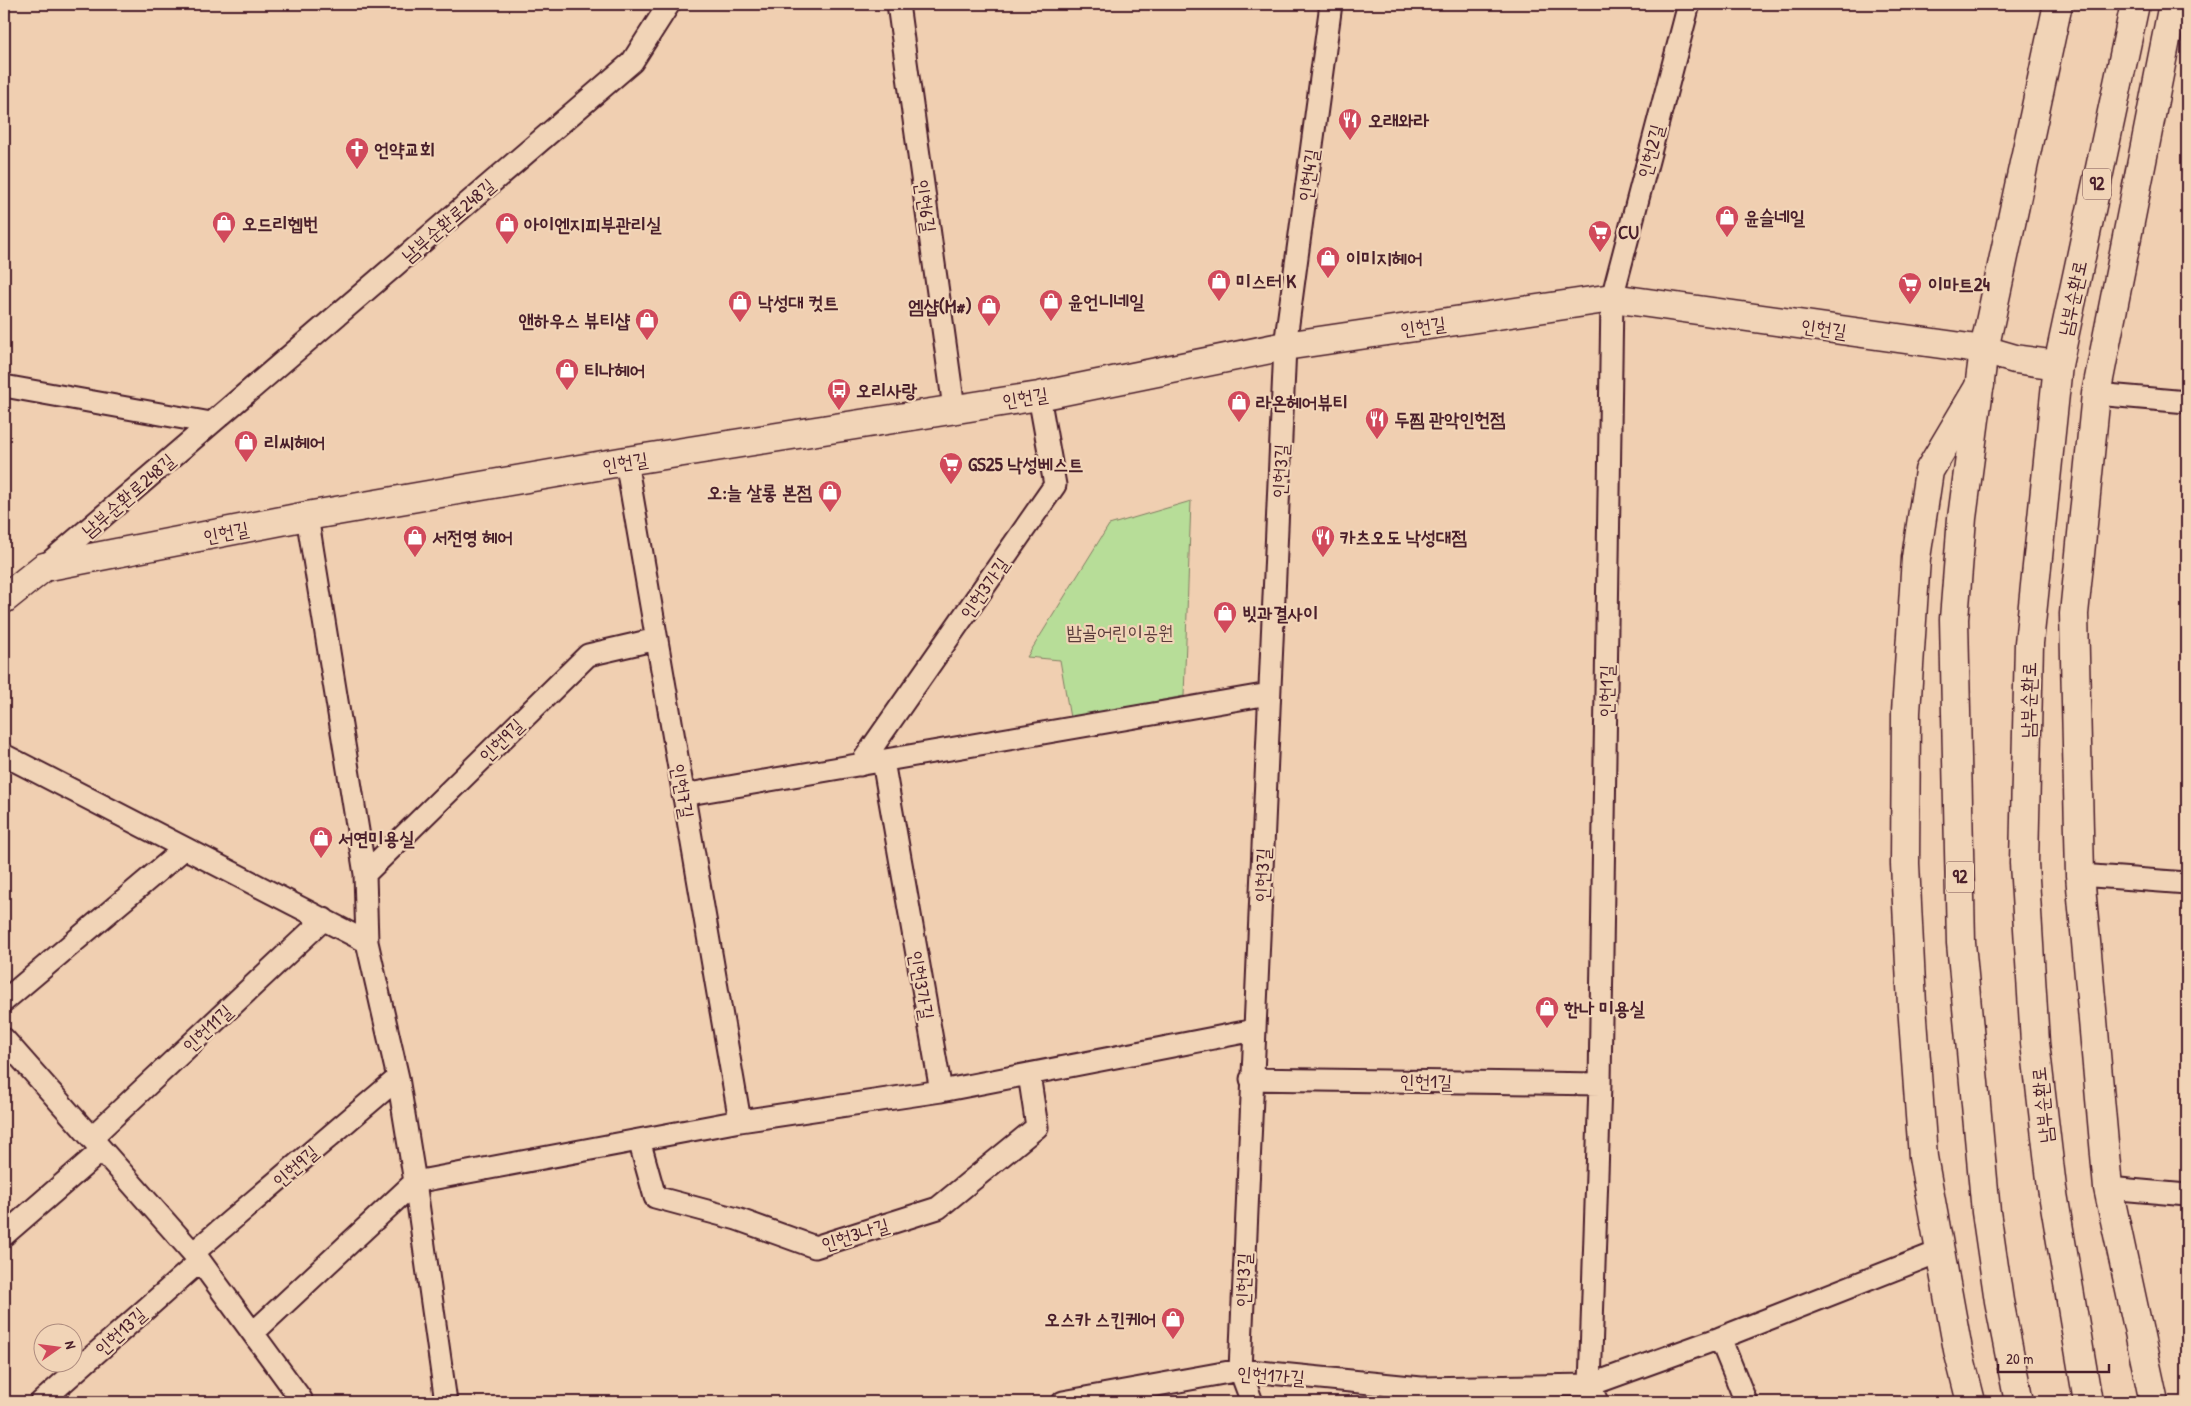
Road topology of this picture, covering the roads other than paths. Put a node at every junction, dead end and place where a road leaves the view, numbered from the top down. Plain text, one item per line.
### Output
1 (669, 4) edge
2 (898, 4) edge
3 (1331, 4) edge
4 (1689, 4) edge
5 (2058, 4) edge
6 (2135, 4) edge
7 (2173, 4) edge
8 (1612, 298) junction
9 (1285, 346) junction
10 (1984, 350) junction
11 (2058, 365) junction
12 (1980, 385) junction
13 (4, 386) edge
14 (2096, 394) junction
15 (1039, 396) junction
16 (2187, 402) edge
17 (954, 408) junction
18 (212, 423) junction
19 (626, 461) junction
20 (307, 516) junction
21 (44, 567) junction
22 (4, 599) edge
23 (656, 639) junction
24 (1270, 694) junction
25 (4, 755) edge
26 (884, 761) junction
27 (860, 766) junction
28 (683, 795) junction
29 (184, 849) junction
30 (365, 874) junction
31 (2080, 875) junction
32 (2187, 883) edge
33 (324, 919) junction
34 (367, 942) junction
35 (4, 1001) edge
36 (1255, 1030) junction
37 (4, 1039) edge
38 (1029, 1074) junction
39 (398, 1078) junction
40 (1251, 1079) junction
41 (1600, 1084) junction
42 (941, 1091) junction
43 (740, 1120) junction
44 (639, 1140) junction
45 (96, 1144) junction
46 (415, 1182) junction
47 (2108, 1188) junction
48 (2187, 1195) edge
49 (4, 1235) edge
50 (1941, 1251) junction
51 (196, 1257) junction
52 (253, 1334) junction
53 (1720, 1338) junction
54 (1240, 1370) junction
55 (1593, 1393) edge
56 (1424, 1395) edge
57 (41, 1402) edge
58 (297, 1402) edge
59 (446, 1402) edge
60 (1063, 1402) edge
61 (1252, 1402) edge
62 (1746, 1402) edge
63 (1970, 1402) edge
64 (2019, 1402) edge
65 (2088, 1402) edge
66 (2154, 1402) edge

1 - 18 lane, 남부순환로248길
2 - 17 lane, 인헌6길
3 - 9 lane, 인헌4길
4 - 8 lane, 인헌2길
5 - 10 street, 92
6 - 11 street, 남부순환로 / 92
7 - 14 street
8 - 9 street, 인헌길
8 - 10 street, 인헌길
8 - 41 lane, 인헌1길
9 - 15 street, 인헌길
9 - 24 lane, 인헌3길
10 - 11 street, 인헌길
10 - 12 street, 92
11 - 65 street, 남부순환로 / 92
12 - 50 street
12 - 64 street, 92
13 - 18 lane
14 - 16 lane
14 - 31 street
15 - 17 street, 인헌길
15 - 27 lane, 인헌3가길
17 - 19 street, 인헌길
18 - 21 lane, 남부순환로248길
19 - 20 street, 인헌길
19 - 23 lane, 인헌7길
20 - 21 street, 인헌길
20 - 30 lane
21 - 22 street, 인헌길
23 - 28 lane, 인헌7길
23 - 30 lane, 인헌9길
24 - 26 lane
24 - 36 lane, 인헌3길
25 - 29 lane
26 - 27 lane
26 - 42 lane, 인헌3가길
27 - 28 lane
28 - 43 lane, 인헌7길
29 - 33 lane
29 - 35 lane
30 - 34 lane
31 - 32 lane
31 - 47 street
33 - 34 lane
33 - 45 lane, 인헌11길
34 - 39 lane
36 - 38 lane
36 - 40 lane, 인헌3길
37 - 45 lane
38 - 42 lane
38 - 44 lane, 인헌3나길
39 - 46 lane
39 - 51 lane, 인헌9길
40 - 41 lane, 인헌1길
40 - 54 lane, 인헌3길
41 - 55 lane, 인헌1길
42 - 43 lane
43 - 44 lane
44 - 46 lane
45 - 49 lane
45 - 51 lane
46 - 52 lane
46 - 59 lane
47 - 48 lane
47 - 66 street
50 - 53 lane
50 - 63 street
51 - 52 lane
51 - 57 lane, 인헌13길
52 - 58 lane
53 - 55 lane
53 - 62 lane
54 - 56 lane, 인헌1가길
54 - 60 lane, 인헌1가길
54 - 61 lane, 인헌3길
55 - 56 lane, 인헌1가길

